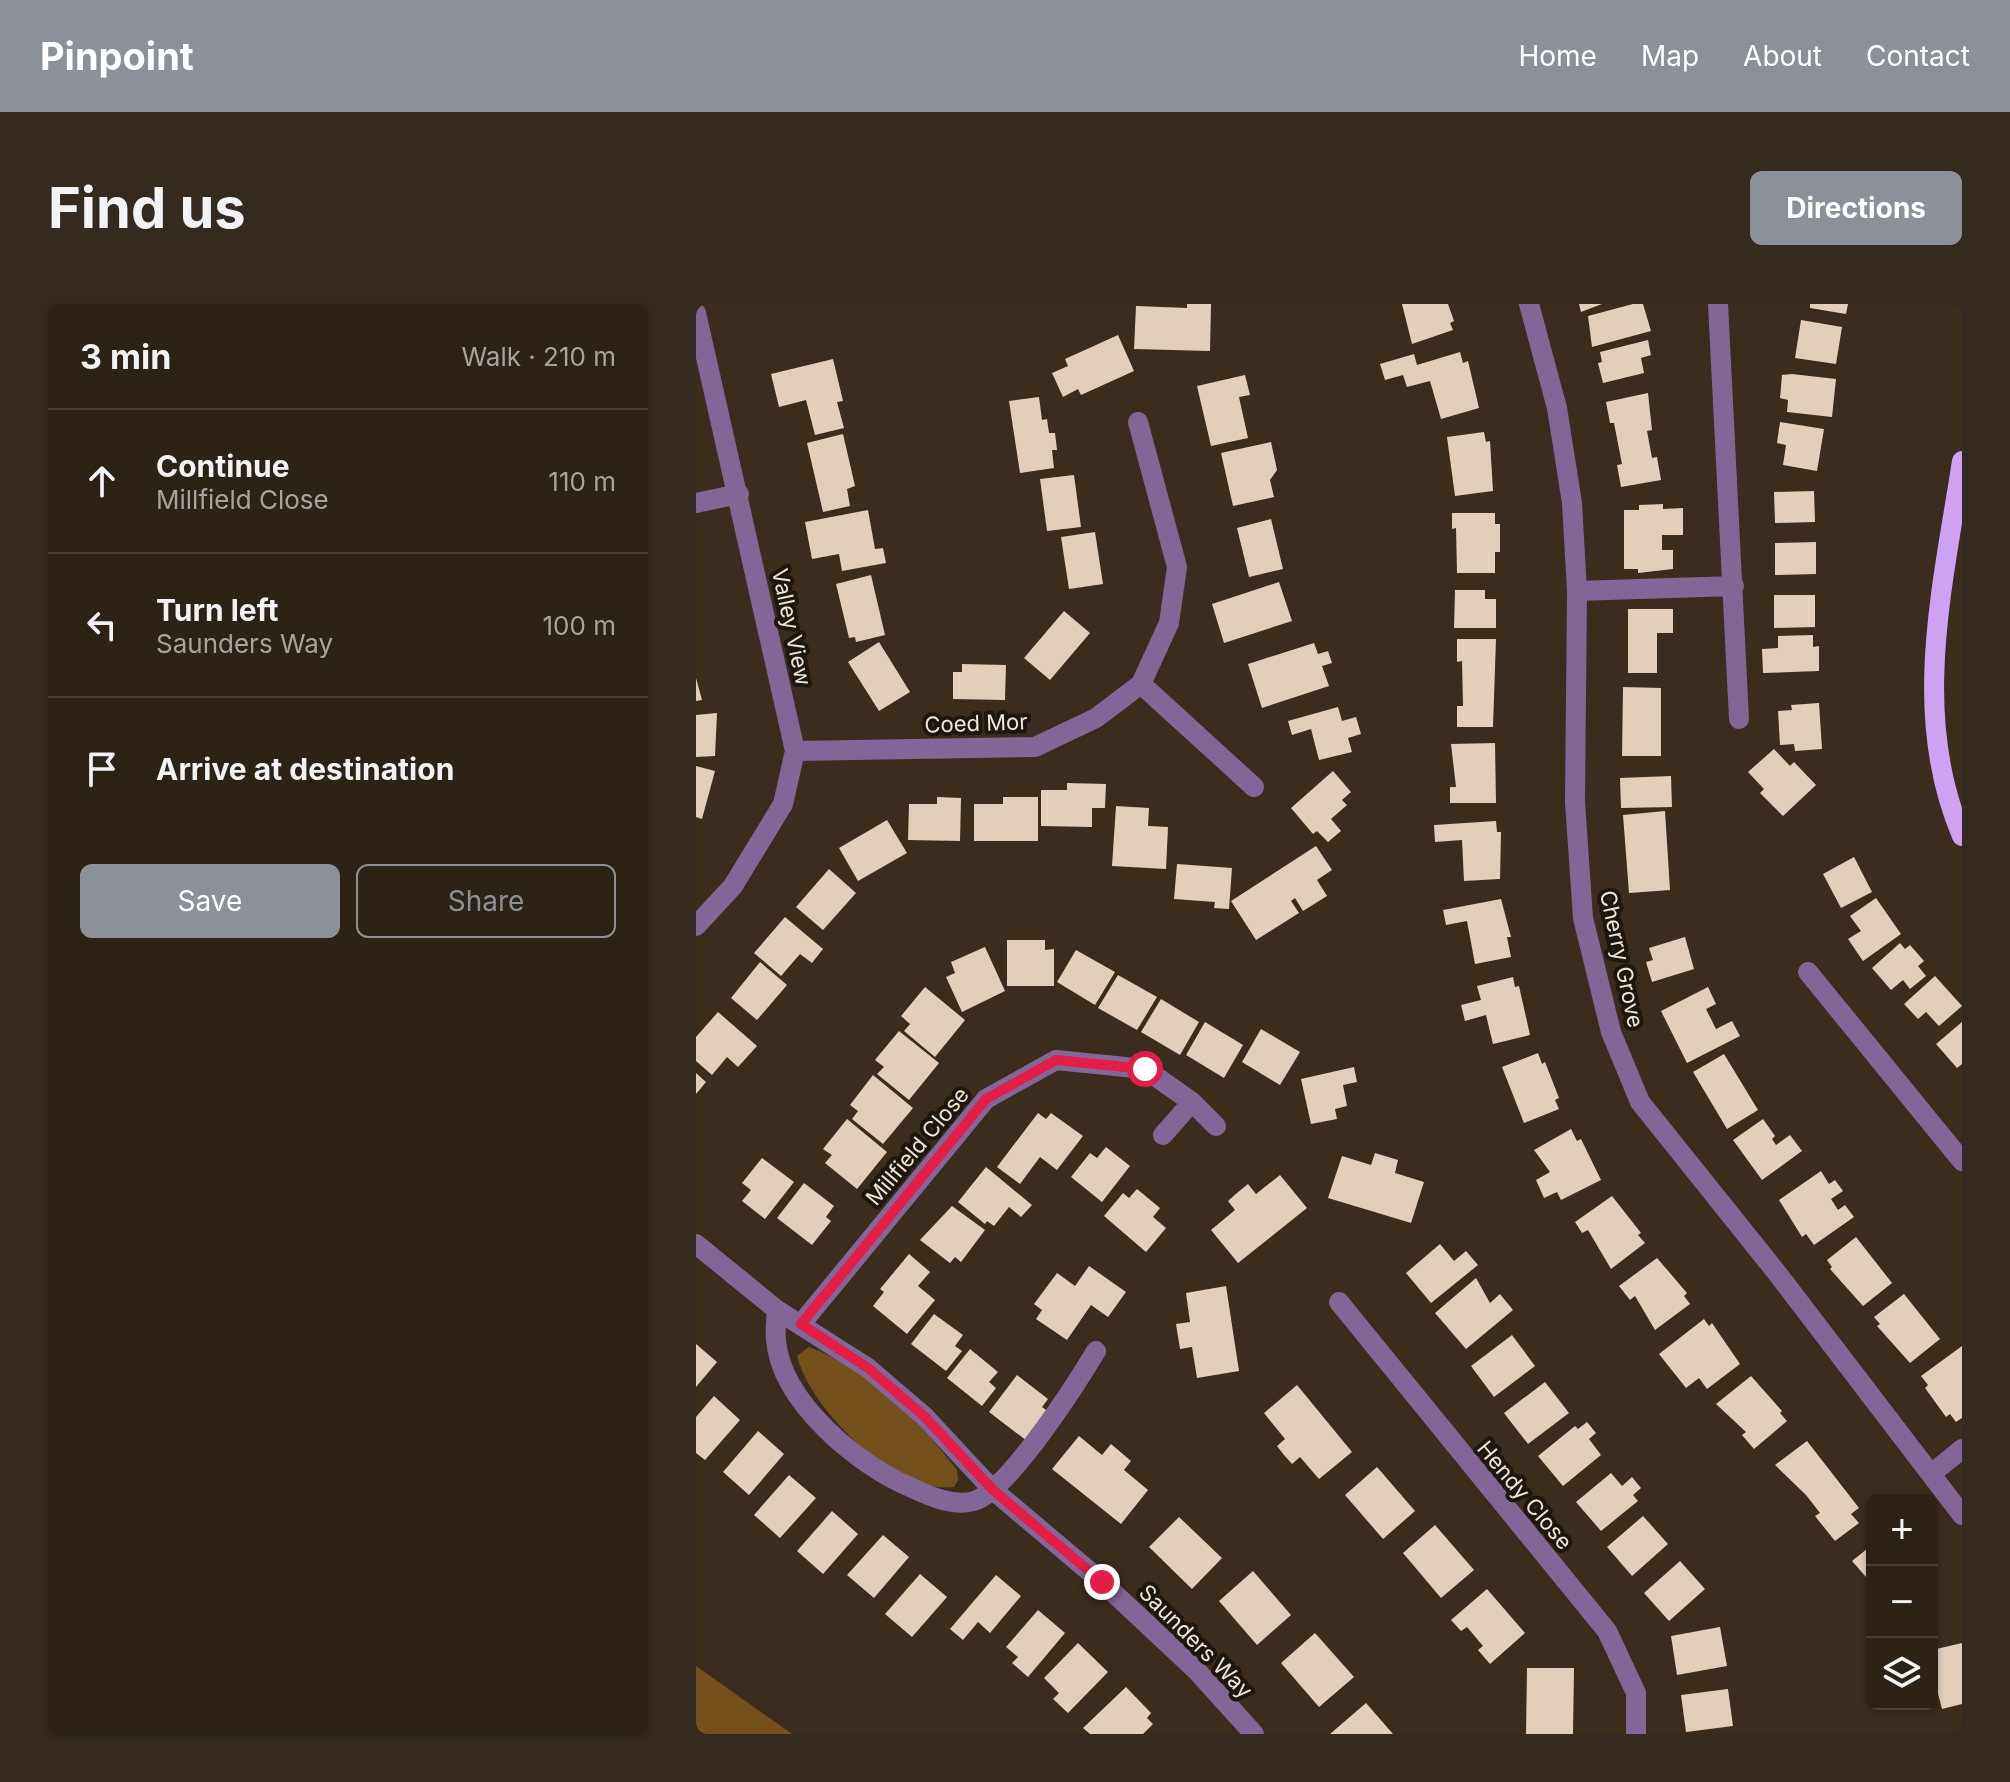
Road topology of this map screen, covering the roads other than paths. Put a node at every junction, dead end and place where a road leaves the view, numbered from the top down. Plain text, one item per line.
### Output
1 (1529, 304) edge
2 (1718, 304) edge
3 (696, 313) edge
4 (1138, 422) dead end
5 (1962, 461) edge
6 (739, 494) junction
7 (696, 503) edge
8 (1734, 586) junction
9 (1577, 591) junction
10 (1141, 684) junction
11 (1739, 719) dead end
12 (795, 751) junction
13 (1254, 787) dead end
14 (1962, 836) edge
15 (696, 926) edge
16 (1808, 972) dead end
17 (1192, 1102) junction
18 (1216, 1126) dead end
19 (1163, 1135) dead end
20 (1962, 1161) edge
21 (696, 1244) edge
22 (1339, 1302) dead end
23 (777, 1310) junction
24 (801, 1324) junction
25 (1096, 1351) dead end
26 (1962, 1449) edge
27 (1931, 1474) junction
28 (993, 1490) junction
29 (1962, 1515) edge
30 (1254, 1734) edge
31 (1636, 1734) edge

1 - 9 street, Cherry Grove
2 - 8 street
3 - 6 street, Valley View
4 - 10 street, Coed Mor
5 - 14 main road
6 - 7 street
6 - 12 street, Valley View
8 - 9 street
8 - 11 street
9 - 27 street, Cherry Grove
10 - 12 street, Coed Mor
10 - 13 street
12 - 15 street, Valley View
16 - 20 street
17 - 18 street, Millfield Close
17 - 19 street
17 - 24 street, Millfield Close
21 - 23 street, Saunders Way
22 - 31 street, Hendy Close
23 - 24 street, Saunders Way
23 - 28 street
24 - 28 street, Saunders Way
25 - 28 street
26 - 27 street
27 - 29 street, Cherry Grove
28 - 30 street, Saunders Way

